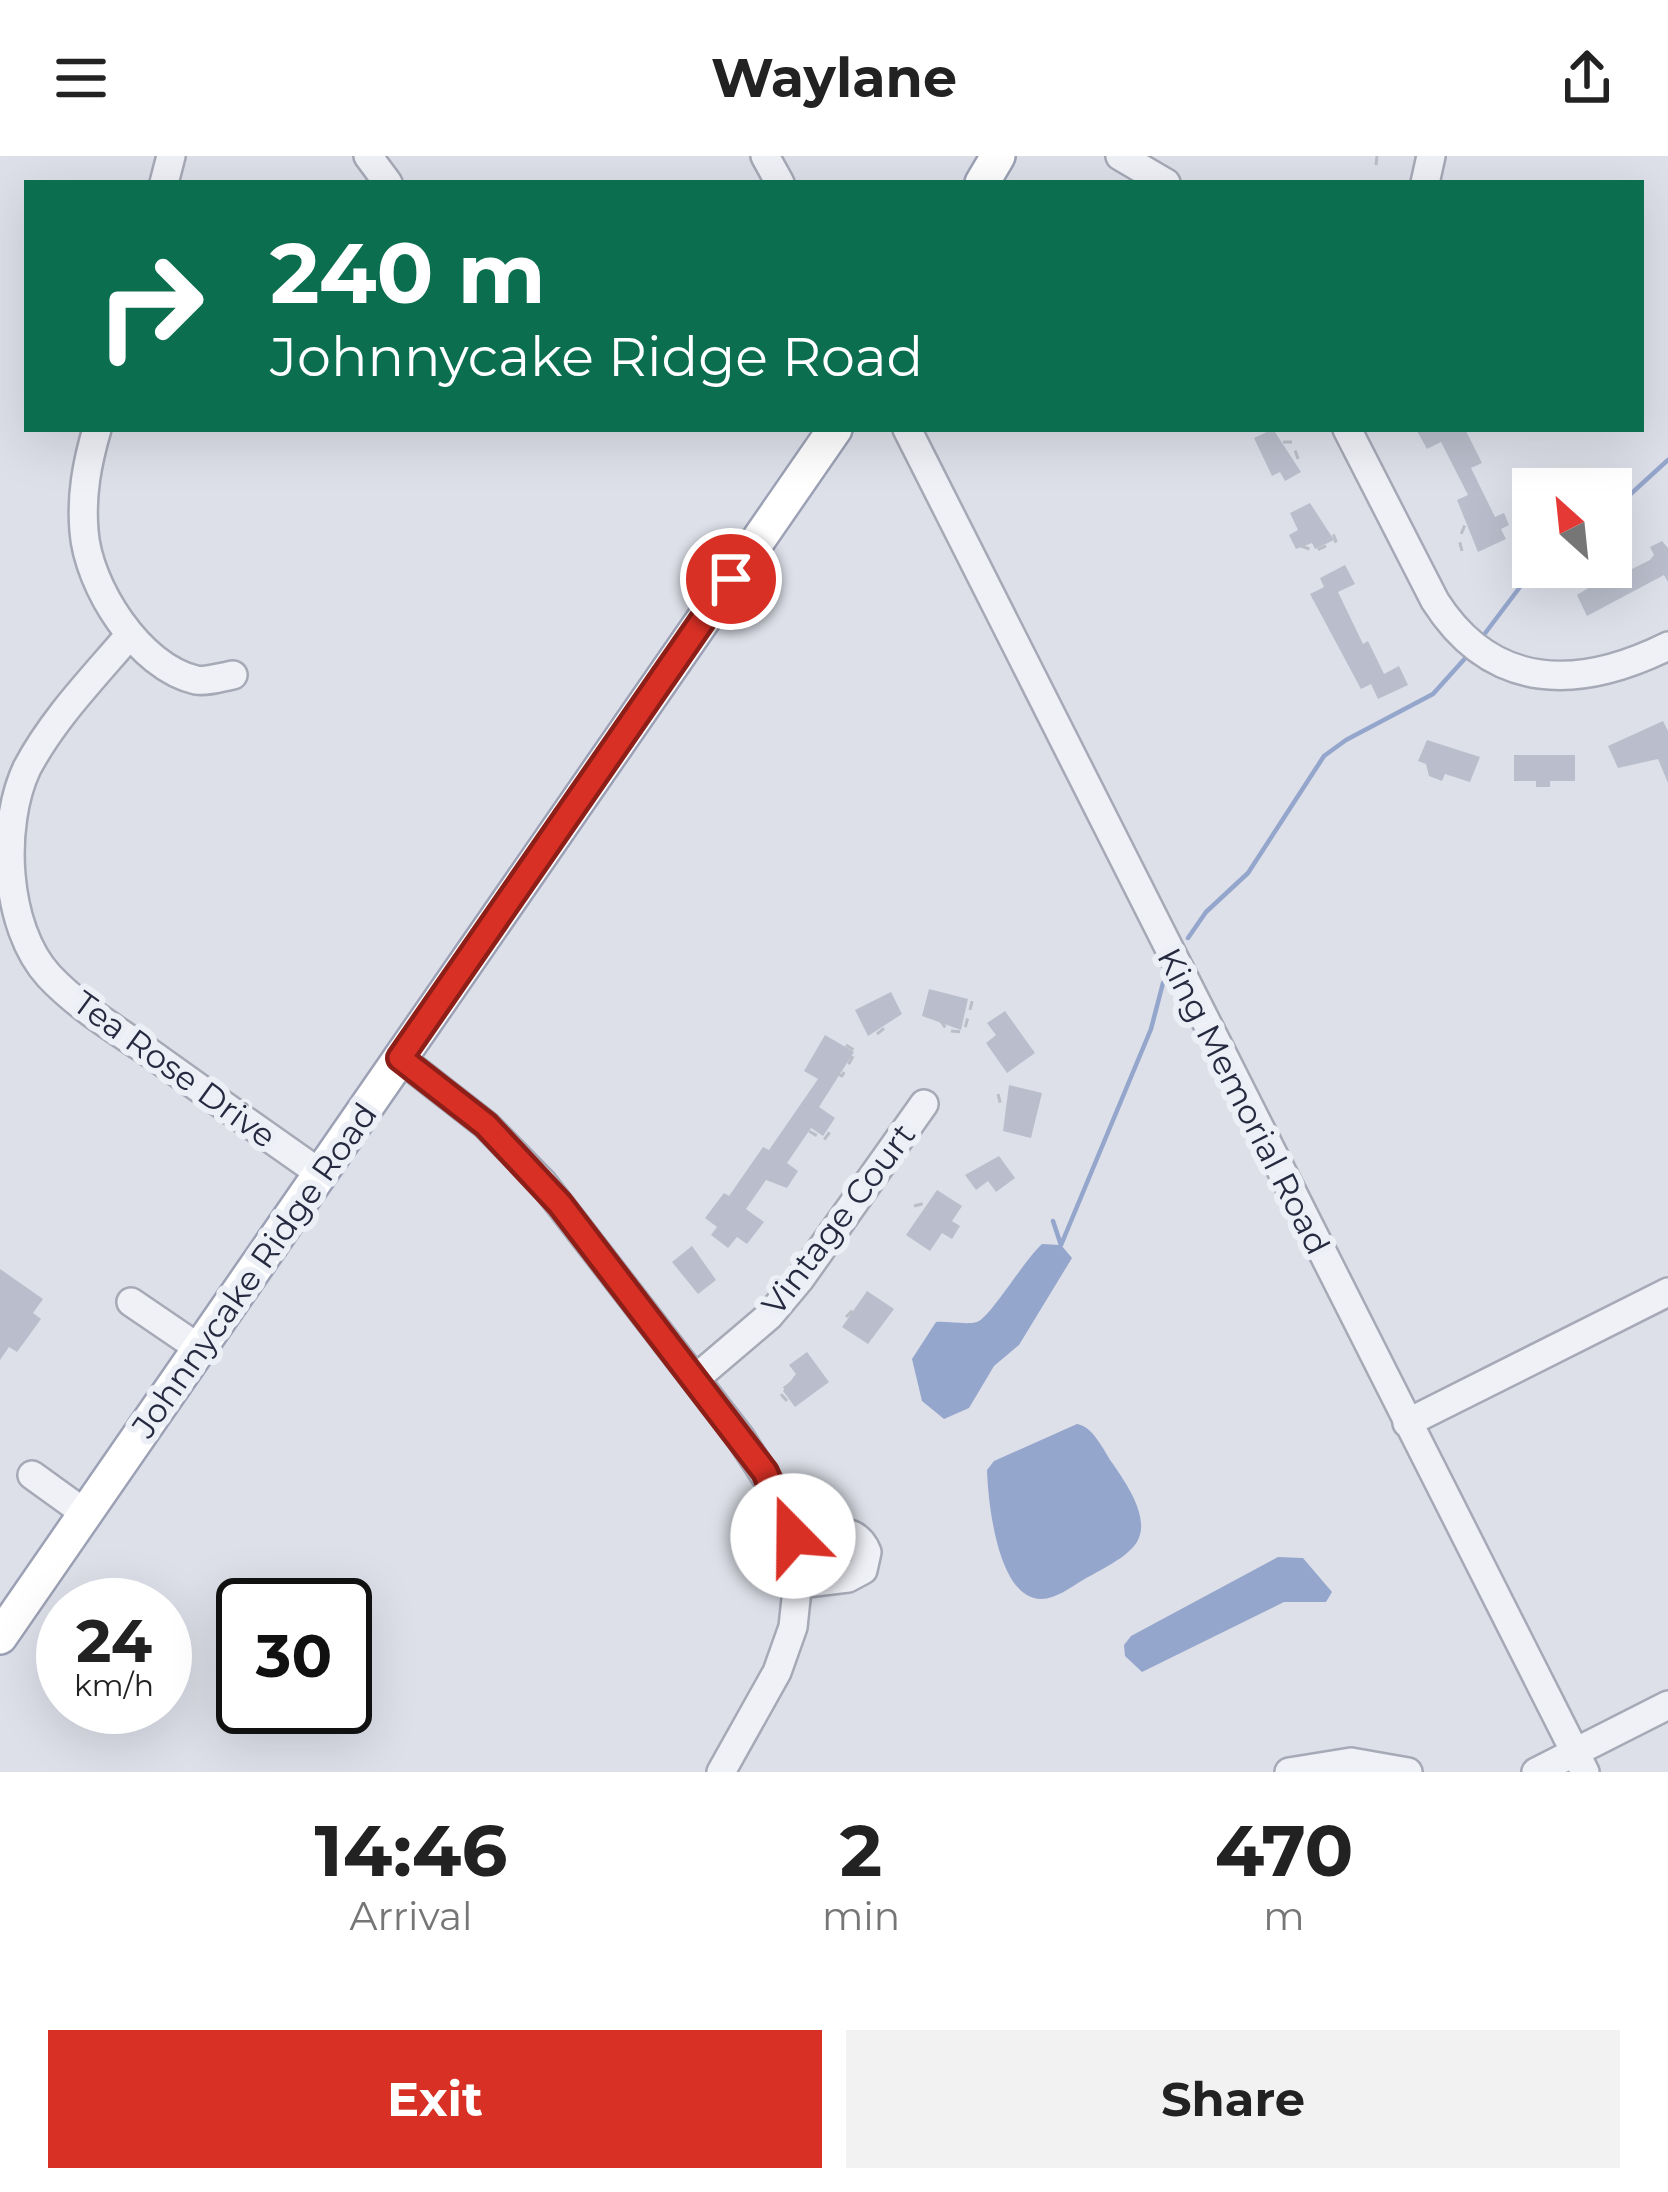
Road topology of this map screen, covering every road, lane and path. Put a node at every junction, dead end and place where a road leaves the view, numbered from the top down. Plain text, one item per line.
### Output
1 (1120, 156) edge
2 (1377, 156) edge
3 (1376, 165) dead end
4 (1161, 180) edge
5 (96, 432) edge
6 (833, 432) edge
7 (909, 432) edge
8 (1349, 432) edge
9 (1283, 442) dead end
10 (1300, 464) dead end
11 (1467, 520) dead end
12 (1332, 532) dead end
13 (1301, 546) dead end
14 (1462, 551) dead end
15 (127, 638) junction
16 (1668, 646) edge
17 (233, 675) dead end
18 (973, 998) dead end
19 (940, 1020) dead end
20 (888, 1025) dead end
21 (877, 1034) dead end
22 (840, 1042) dead end
23 (400, 1058) junction
24 (838, 1074) dead end
25 (998, 1094) dead end
26 (924, 1105) dead end
27 (1009, 1109) dead end
28 (832, 1129) dead end
29 (809, 1131) dead end
30 (321, 1174) junction
31 (929, 1202) dead end
32 (914, 1206) dead end
33 (1668, 1292) edge
34 (131, 1302) dead end
35 (855, 1308) dead end
36 (846, 1317) dead end
37 (200, 1349) junction
38 (695, 1379) junction
39 (792, 1382) dead end
40 (787, 1401) dead end
41 (1407, 1423) junction
42 (32, 1475) dead end
43 (86, 1514) junction
44 (793, 1536) junction
45 (798, 1584) junction
46 (0, 1637) edge
47 (1668, 1706) edge
48 (1580, 1763) edge
49 (721, 1772) edge
50 (1289, 1772) edge
51 (1408, 1772) edge
52 (1536, 1772) edge

1 - 4 street
2 - 3 path
5 - 15 street
6 - 23 main road, Johnnycake Ridge Road
7 - 41 street, King Memorial Road
8 - 16 street
9 - 10 path
11 - 14 path
12 - 13 path
15 - 17 street
15 - 30 street, Tea Rose Drive
18 - 19 path
20 - 21 path
22 - 24 path
23 - 30 main road, Johnnycake Ridge Road
23 - 38 street
25 - 27 path
26 - 38 street, Vintage Court
28 - 29 path
30 - 37 main road, Johnnycake Ridge Road
31 - 32 path
33 - 41 street
34 - 37 street
35 - 36 path
37 - 43 main road, Johnnycake Ridge Road
38 - 44 street
39 - 40 path
41 - 48 street, King Memorial Road
42 - 43 street
43 - 46 main road, Johnnycake Ridge Road
44 - 45 street
44 - 45 street
45 - 49 street
47 - 48 street
48 - 52 street
50 - 51 street

